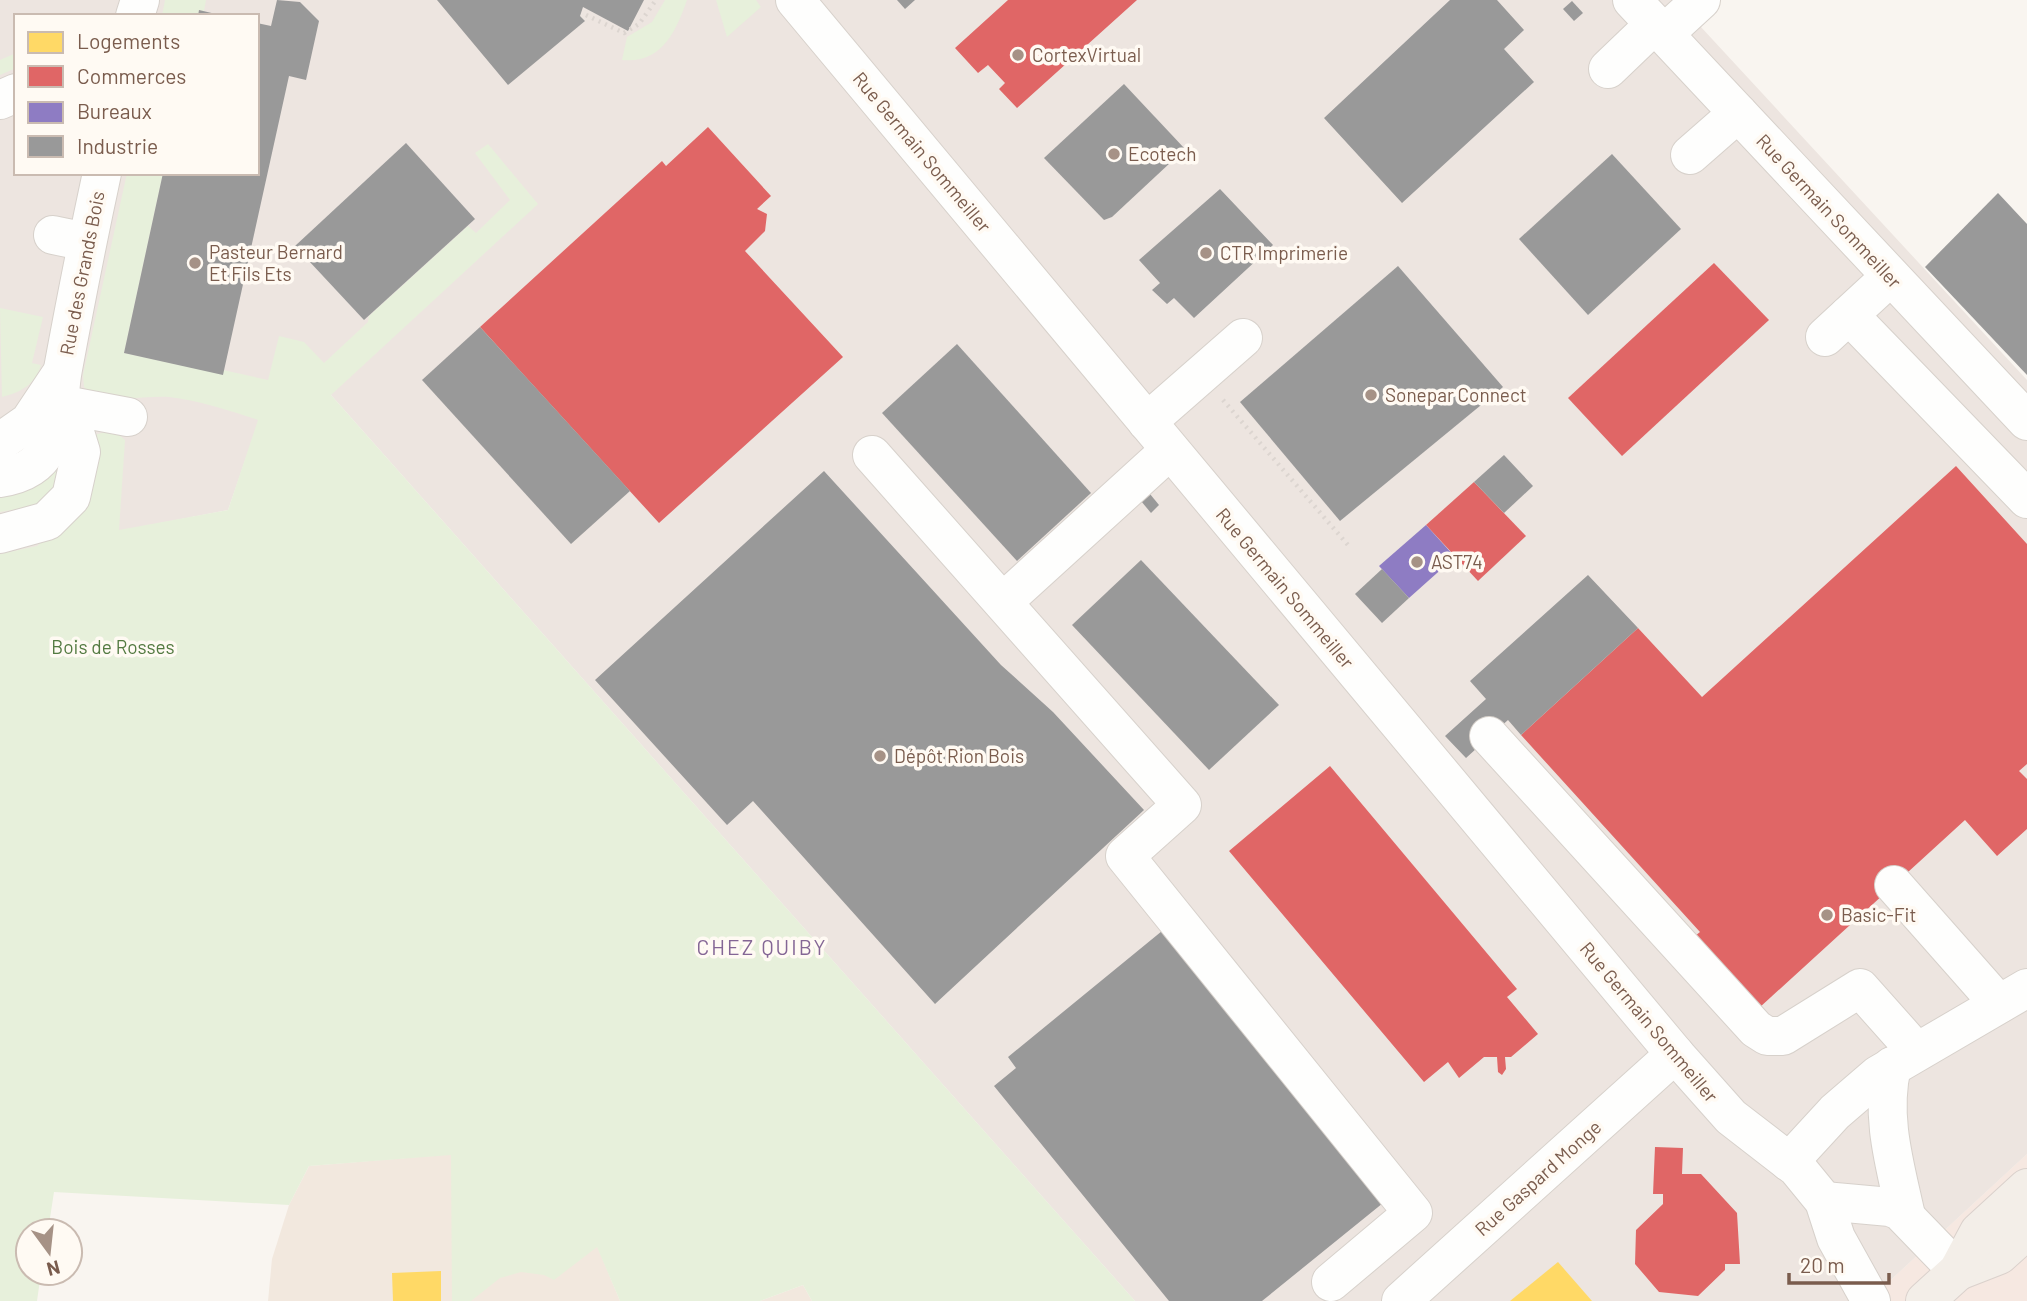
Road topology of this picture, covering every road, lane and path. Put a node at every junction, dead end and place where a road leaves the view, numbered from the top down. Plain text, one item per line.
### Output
1 (656, 0) edge
2 (795, 0) edge
3 (1701, 0) edge
4 (586, 15) dead end
5 (1651, 20) edge
6 (1608, 69) dead end
7 (1738, 113) junction
8 (1690, 155) dead end
9 (101, 175) edge
10 (1890, 277) junction
11 (1243, 338) dead end
12 (1201, 374) junction
13 (57, 391) junction
14 (0, 413) edge
15 (128, 417) dead end
16 (2027, 421) edge
17 (1159, 436) junction
18 (872, 454) dead end
19 (4, 467) edge
20 (2027, 499) edge
21 (0, 534) edge
22 (1349, 545) dead end
23 (1003, 602) junction
24 (1489, 736) dead end
25 (1894, 885) dead end
26 (2013, 996) edge
27 (1675, 1054) junction
28 (1904, 1058) junction
29 (1789, 1162) junction
30 (2027, 1188) edge
31 (1824, 1200) junction
32 (1906, 1216) junction
33 (2027, 1230) edge
34 (1958, 1271) junction
35 (1331, 1282) dead end
36 (1401, 1301) edge
37 (1871, 1301) edge
38 (1925, 1301) edge

1 - 4 path
2 - 17 street, Rue Germain Sommeiller
3 - 5 street
5 - 6 street
5 - 7 street, Rue Germain Sommeiller
7 - 8 street
7 - 10 street, Rue Germain Sommeiller
9 - 13 street, Rue des Grands Bois
10 - 16 street, Rue Germain Sommeiller
10 - 20 street
11 - 12 street
12 - 17 street
12 - 22 path
13 - 14 street
13 - 15 street
13 - 19 street
13 - 21 street
17 - 23 street
17 - 27 street, Rue Germain Sommeiller
18 - 23 street
23 - 35 street
24 - 28 street
25 - 26 street
26 - 28 street
27 - 29 street, Rue Germain Sommeiller
27 - 36 street, Rue Gaspard Monge
28 - 29 street
28 - 32 street
29 - 31 street, Rue Germain Sommeiller
30 - 34 main road
31 - 32 street
31 - 37 street, Rue Germain Sommeiller
32 - 34 street
33 - 34 main road
34 - 38 main road

